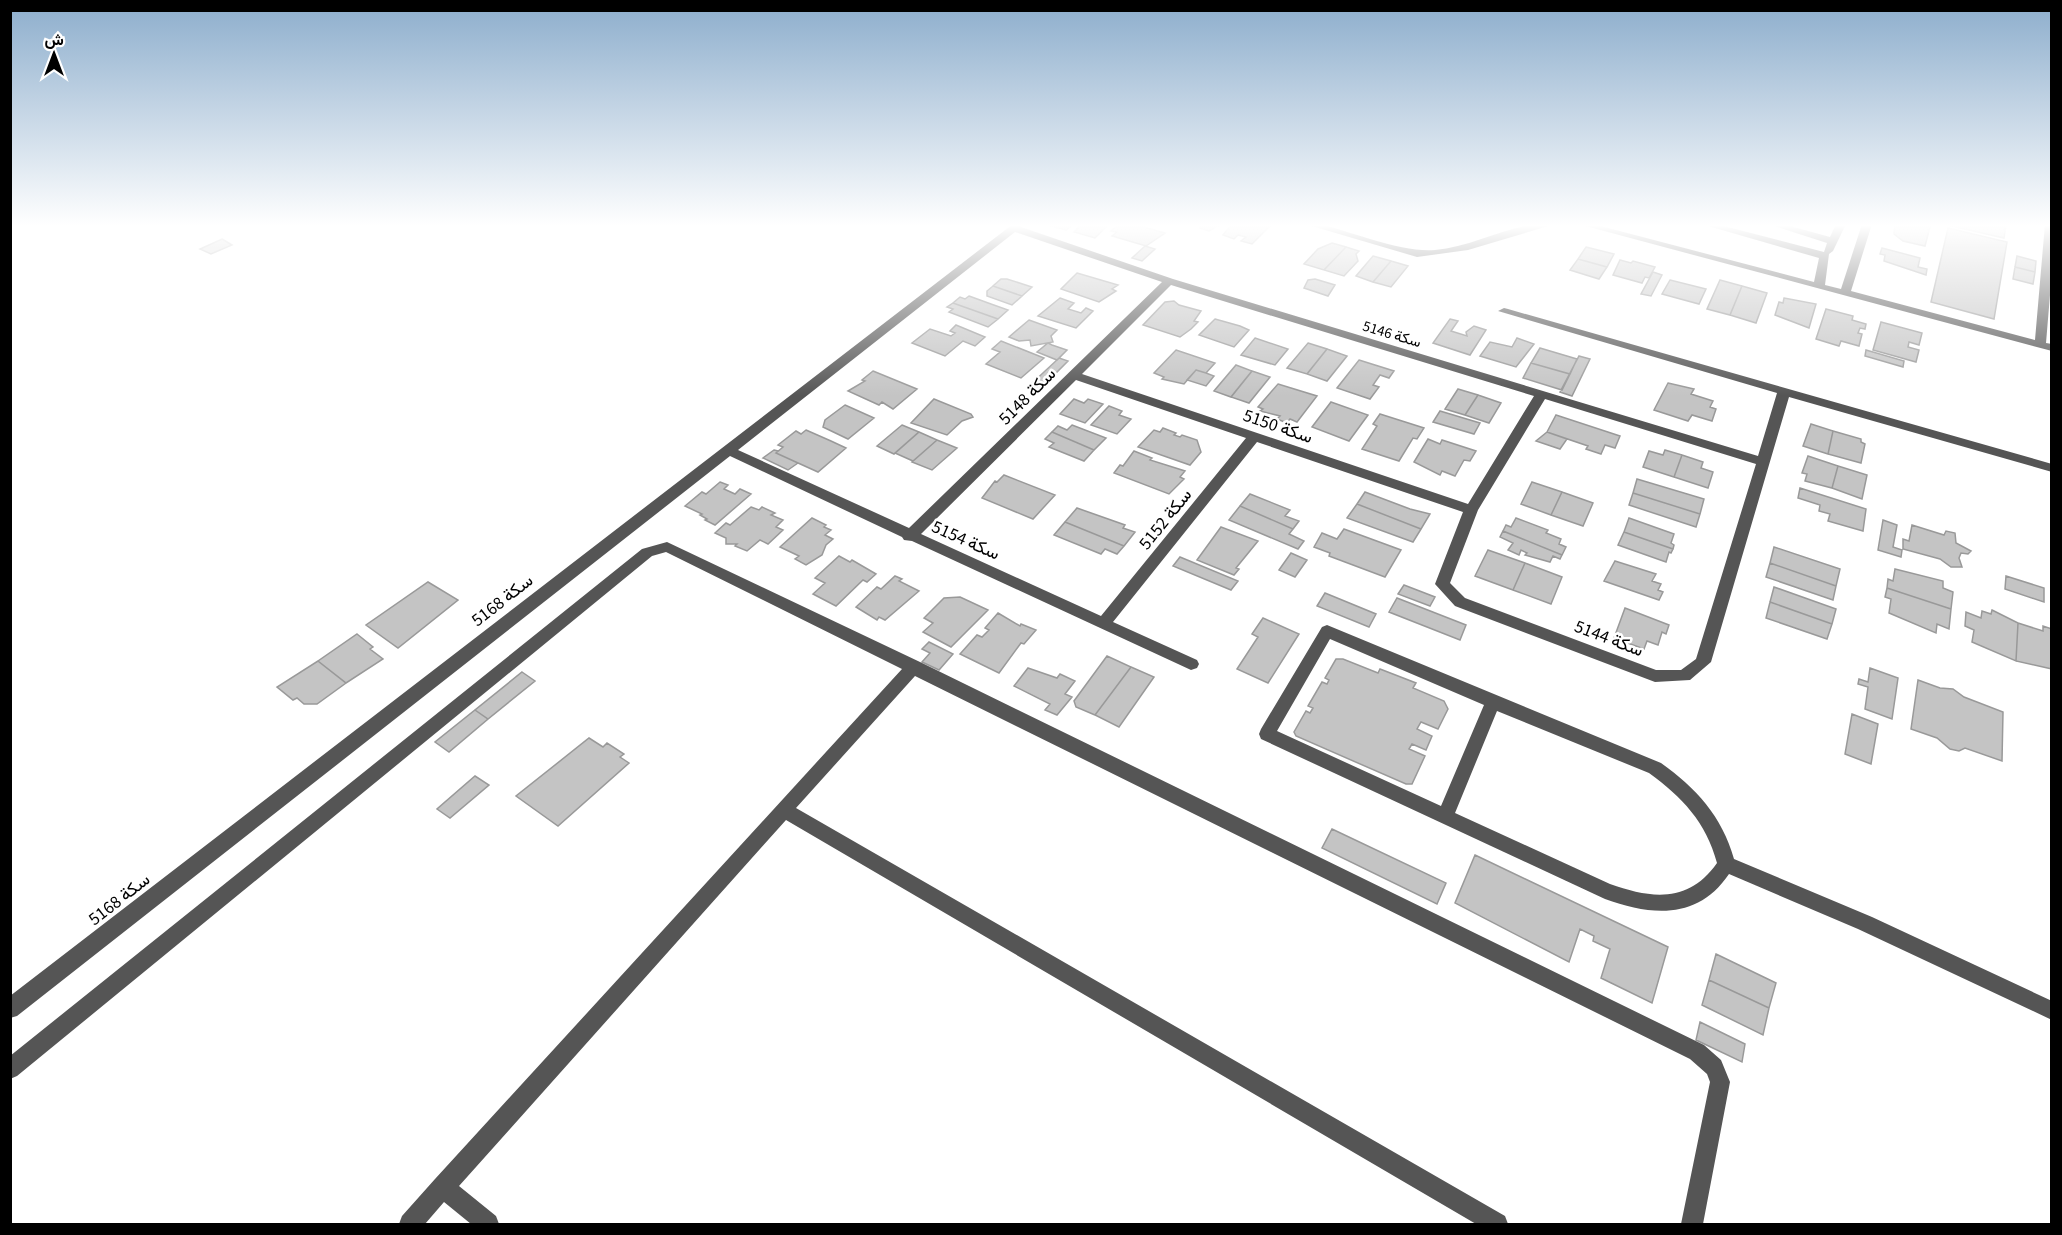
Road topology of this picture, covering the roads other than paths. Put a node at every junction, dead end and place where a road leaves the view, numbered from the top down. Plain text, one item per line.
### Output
1 (1169, 281) edge
2 (945, 282) edge
3 (1171, 282) edge
4 (1806, 282) edge
5 (1820, 282) edge
6 (1848, 282) edge
7 (2045, 282) edge
8 (1819, 285) junction
9 (1845, 292) junction
10 (1504, 311) dead end
11 (2040, 345) junction
12 (2052, 348) edge
13 (1073, 375) junction
14 (1784, 392) junction
15 (1541, 395) junction
16 (1254, 437) junction
17 (727, 450) junction
18 (1764, 462) junction
19 (2052, 468) edge
20 (1471, 510) junction
21 (909, 537) junction
22 (1104, 623) junction
23 (1191, 664) dead end
24 (914, 666) junction
25 (1493, 702) junction
26 (784, 810) junction
27 (1445, 816) junction
28 (1726, 864) junction
29 (10, 1009) edge
30 (2052, 1011) edge
31 (10, 1069) edge
32 (444, 1187) junction
33 (410, 1224) edge
34 (488, 1224) edge
35 (1497, 1224) edge
36 (1692, 1224) edge

1 - 13 street, سكة 5148
2 - 17 street, سكة 5168
3 - 15 street, سكة 5146
4 - 8 street
5 - 8 street
6 - 9 street
7 - 11 street
8 - 9 street
9 - 11 street
10 - 14 street
11 - 12 street
13 - 16 street, سكة 5150
13 - 21 street, سكة 5148
14 - 18 street, سكة 5144
14 - 19 street
15 - 18 street, سكة 5146
15 - 20 street, سكة 5144
16 - 20 street, سكة 5150
16 - 22 street, سكة 5152
17 - 21 street, سكة 5154
17 - 29 street, سكة 5168
18 - 20 street, سكة 5144
21 - 22 street, سكة 5154
22 - 23 street, سكة 5154
24 - 26 street
24 - 31 street
24 - 36 street
25 - 27 street
25 - 27 street
25 - 28 street
26 - 32 street
26 - 35 street
27 - 28 street
28 - 30 street
32 - 33 street
32 - 34 street

